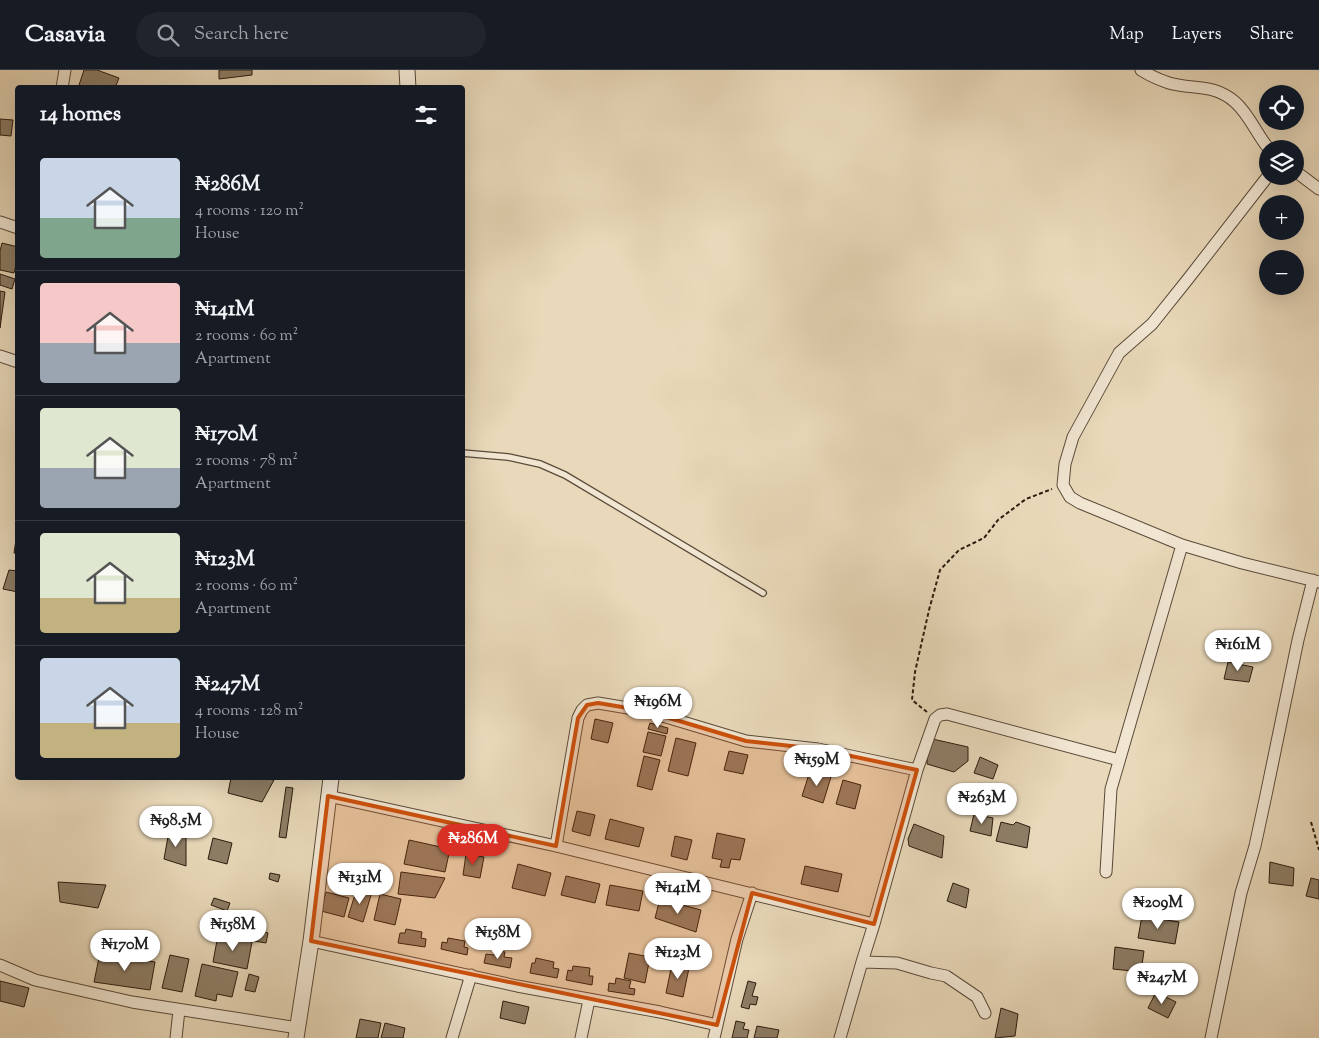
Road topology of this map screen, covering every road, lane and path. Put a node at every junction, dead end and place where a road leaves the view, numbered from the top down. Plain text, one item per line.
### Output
1 (65, 70) edge
2 (408, 70) edge
3 (1141, 70) edge
4 (62, 85) edge
5 (408, 85) edge
6 (1261, 140) edge
7 (1304, 178) edge
8 (1261, 185) edge
9 (1319, 190) edge
10 (0, 222) edge
11 (15, 227) edge
12 (0, 356) edge
13 (15, 361) edge
14 (465, 453) edge
15 (1063, 485) junction
16 (1182, 545) junction
17 (1316, 581) edge
18 (763, 593) dead end
19 (935, 719) junction
20 (1119, 760) junction
21 (917, 770) junction
22 (331, 780) edge
23 (328, 796) junction
24 (1311, 822) dead end
25 (556, 846) junction
26 (1319, 850) edge
27 (1106, 872) dead end
28 (752, 893) junction
29 (874, 924) junction
30 (311, 941) junction
31 (862, 962) junction
32 (0, 965) edge
33 (471, 976) junction
34 (589, 1000) junction
35 (179, 1010) junction
36 (985, 1013) dead end
37 (717, 1025) junction
38 (297, 1033) edge
39 (176, 1038) edge
40 (452, 1038) edge
41 (581, 1038) edge
42 (714, 1038) edge
43 (840, 1038) edge
44 (1211, 1038) edge

1 - 4 street
2 - 5 street
3 - 6 street
7 - 9 street
8 - 15 street
10 - 11 street
12 - 13 street
14 - 18 lane
15 - 16 street
15 - 19 path
16 - 17 street
16 - 20 street
17 - 44 street
19 - 20 street
19 - 21 street
20 - 27 street
21 - 25 street
21 - 29 street
22 - 23 street
23 - 25 street
23 - 30 street
24 - 26 path
25 - 28 street
28 - 29 street
28 - 37 street
29 - 31 street
30 - 33 street
30 - 38 street
31 - 36 street
31 - 43 street
32 - 35 street
33 - 34 street
33 - 40 street
34 - 37 street
34 - 41 street
35 - 38 street
35 - 39 street
37 - 42 street

